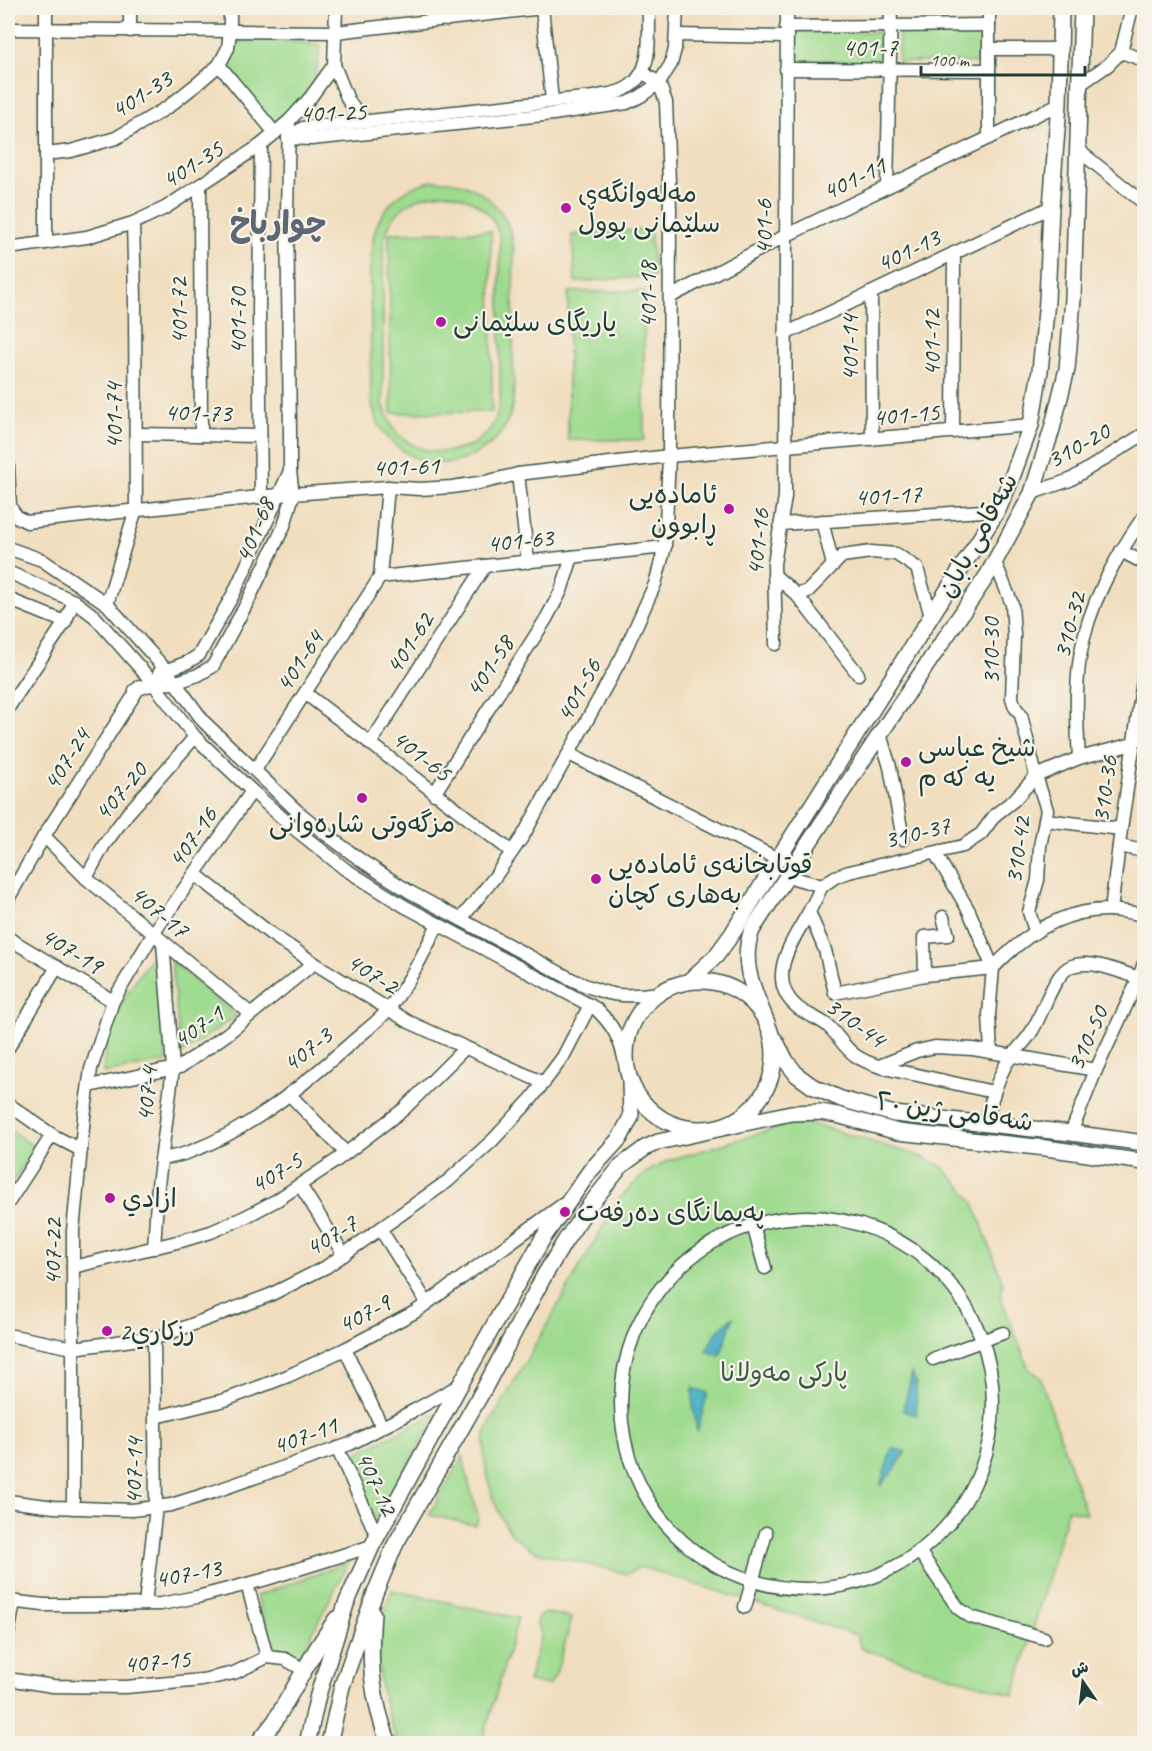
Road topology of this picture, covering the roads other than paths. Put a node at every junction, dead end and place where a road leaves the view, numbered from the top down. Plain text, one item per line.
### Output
1 (46, 8) edge
2 (130, 8) edge
3 (230, 8) edge
4 (336, 8) edge
5 (542, 8) edge
6 (649, 8) edge
7 (677, 8) edge
8 (787, 8) edge
9 (891, 8) edge
10 (989, 8) edge
11 (1061, 8) edge
12 (1082, 8) edge
13 (1132, 8) edge
14 (446, 14) edge
15 (989, 25) junction
16 (890, 26) junction
17 (8, 29) edge
18 (46, 30) junction
19 (130, 31) junction
20 (230, 31) junction
21 (336, 32) junction
22 (787, 32) junction
23 (676, 35) junction
24 (989, 49) junction
25 (1060, 49) junction
26 (1121, 52) junction
27 (1144, 60) edge
28 (219, 65) junction
29 (334, 65) junction
30 (786, 69) junction
31 (890, 70) junction
32 (988, 70) junction
33 (642, 72) junction
34 (659, 83) junction
35 (1079, 85) junction
36 (552, 100) junction
37 (1059, 104) junction
38 (289, 121) junction
39 (364, 121) junction
40 (274, 133) junction
41 (288, 138) junction
42 (989, 138) junction
43 (1077, 142) junction
44 (261, 145) junction
45 (46, 154) junction
46 (200, 186) junction
47 (887, 187) junction
48 (1144, 203) edge
49 (1051, 207) junction
50 (133, 223) junction
51 (785, 236) junction
52 (46, 243) junction
53 (8, 249) edge
54 (954, 253) junction
55 (871, 293) junction
56 (670, 297) junction
57 (785, 334) junction
58 (1031, 425) junction
59 (953, 432) junction
60 (136, 434) junction
61 (1144, 434) edge
62 (201, 435) junction
63 (260, 436) junction
64 (872, 439) junction
65 (785, 446) junction
66 (669, 456) junction
67 (8, 465) edge
68 (290, 471) junction
69 (518, 474) junction
70 (388, 487) junction
71 (1032, 493) junction
72 (278, 495) junction
73 (293, 495) junction
74 (261, 497) junction
75 (136, 509) junction
76 (998, 510) junction
77 (1144, 516) edge
78 (822, 521) junction
79 (781, 524) junction
80 (665, 547) junction
81 (8, 548) edge
82 (1121, 551) junction
83 (572, 557) junction
84 (528, 562) junction
85 (994, 562) junction
86 (1144, 563) edge
87 (833, 565) junction
88 (485, 566) junction
89 (8, 572) edge
90 (774, 574) junction
91 (380, 577) junction
92 (796, 595) junction
93 (8, 599) edge
94 (74, 601) junction
95 (107, 604) junction
96 (931, 616) junction
97 (64, 622) junction
98 (776, 644) dead end
99 (166, 670) junction
100 (858, 674) dead end
101 (1144, 674) edge
102 (151, 681) junction
103 (174, 683) junction
104 (305, 693) junction
105 (8, 708) edge
106 (1144, 730) edge
107 (880, 734) junction
108 (195, 737) junction
109 (370, 744) junction
110 (1133, 744) junction
111 (569, 754) junction
112 (1079, 758) junction
113 (255, 770) junction
114 (1035, 776) junction
115 (252, 792) junction
116 (434, 794) junction
117 (1045, 820) junction
118 (1121, 829) junction
119 (44, 836) junction
120 (903, 838) dead end
121 (1119, 846) junction
122 (1144, 851) edge
123 (512, 852) junction
124 (935, 853) junction
125 (778, 859) junction
126 (195, 874) junction
127 (787, 876) junction
128 (86, 879) junction
129 (822, 886) junction
130 (8, 899) edge
131 (1111, 910) junction
132 (808, 912) junction
133 (1144, 915) edge
134 (942, 917) dead end
135 (461, 919) junction
136 (438, 924) junction
137 (1035, 931) junction
138 (153, 934) junction
139 (8, 938) edge
140 (163, 943) junction
141 (314, 963) junction
142 (1144, 963) edge
143 (57, 967) junction
144 (993, 968) junction
145 (925, 975) junction
146 (1139, 978) junction
147 (688, 982) junction
148 (659, 993) junction
149 (113, 1001) junction
150 (590, 1005) junction
151 (389, 1009) junction
152 (251, 1014) junction
153 (769, 1027) junction
154 (10, 1039) edge
155 (465, 1048) junction
156 (991, 1052) junction
157 (1011, 1056) junction
158 (625, 1062) junction
159 (879, 1066) junction
160 (173, 1068) junction
161 (1096, 1070) junction
162 (630, 1082) junction
163 (544, 1083) junction
164 (88, 1086) junction
165 (993, 1092) junction
166 (289, 1094) junction
167 (8, 1104) edge
168 (985, 1124) junction
169 (724, 1127) junction
170 (1071, 1133) junction
171 (51, 1135) junction
172 (1144, 1143) edge
173 (81, 1150) junction
174 (346, 1153) junction
175 (161, 1159) junction
176 (1144, 1162) edge
177 (300, 1185) junction
178 (568, 1201) junction
179 (8, 1203) edge
180 (753, 1225) junction
181 (381, 1230) junction
182 (154, 1248) junction
183 (344, 1255) junction
184 (73, 1268) junction
185 (765, 1268) dead end
186 (427, 1303) junction
187 (1003, 1333) dead end
188 (8, 1335) edge
189 (154, 1337) junction
190 (983, 1341) junction
191 (74, 1348) junction
192 (345, 1349) junction
193 (933, 1359) dead end
194 (460, 1385) junction
195 (156, 1417) junction
196 (382, 1427) junction
197 (337, 1448) junction
198 (8, 1501) edge
199 (156, 1507) junction
200 (73, 1508) junction
201 (766, 1533) dead end
202 (374, 1541) junction
203 (919, 1551) junction
204 (753, 1581) junction
205 (247, 1584) junction
206 (375, 1593) junction
207 (11, 1602) edge
208 (145, 1604) junction
209 (346, 1604) junction
210 (745, 1607) dead end
211 (8, 1634) edge
212 (1044, 1638) dead end
213 (267, 1657) junction
214 (304, 1670) junction
215 (8, 1679) edge
216 (257, 1743) edge
217 (307, 1743) edge
218 (329, 1743) edge
219 (389, 1743) edge

1 - 18 street
2 - 19 street
3 - 20 street
4 - 21 street
5 - 14 street
5 - 36 street
6 - 33 street
7 - 23 street
8 - 22 street, 401-6
9 - 16 street
10 - 15 street
11 - 25 main road, شەقامی بابان
12 - 35 main road, شەقامی بابان
13 - 26 street
14 - 21 street
15 - 16 street
15 - 24 street
16 - 22 street
16 - 31 street
17 - 18 street
18 - 19 street
18 - 45 street
19 - 20 street
20 - 21 street
20 - 28 street
21 - 29 street
22 - 23 street
22 - 30 street, 401-6
23 - 34 street
24 - 25 street
24 - 32 street
25 - 37 main road, شەقامی بابان
26 - 27 street
26 - 35 street
28 - 40 street
28 - 45 street, 401-33
29 - 38 street, 401-35
29 - 39 street
30 - 31 street, 401-7
30 - 51 street, 401-6
31 - 32 street, 401-7
31 - 47 street
32 - 42 street
33 - 34 street
33 - 36 street, 401-25
34 - 41 street, 401-25
34 - 56 street, 401-18
35 - 43 main road, شەقامی بابان
36 - 39 street, 401-25
37 - 42 street, 401-11
37 - 49 main road, شەقامی بابان
38 - 40 street, 401-35
38 - 41 street, 401-70
39 - 41 street, 401-25
40 - 44 street, 401-35
41 - 68 street, 401-70
42 - 47 street, 401-11
43 - 48 street
43 - 71 main road, شەقامی بابان
44 - 46 street, 401-35
44 - 63 street, 401-70
45 - 52 street
46 - 50 street, 401-35
46 - 62 street, 401-72
47 - 51 street, 401-11
49 - 54 street, 401-13
49 - 58 main road, شەقامی بابان
50 - 52 street, 401-35
50 - 60 street, 401-74
51 - 56 street, 401-11
51 - 57 street, 401-6
52 - 53 street, 401-35
54 - 55 street, 401-13
54 - 59 street, 401-12
55 - 57 street, 401-13
55 - 64 street, 401-14
56 - 66 street, 401-18
57 - 65 street, 401-6
58 - 59 street, 401-15
58 - 76 main road, شەقامی بابان
59 - 64 street, 401-15
60 - 62 street, 401-73
60 - 75 street, 401-74
61 - 71 street, 310-20
62 - 63 street, 401-73
63 - 74 street, 401-70
64 - 65 street, 401-15
65 - 66 street, 401-61
65 - 79 street, 401-16
66 - 69 street, 401-61
66 - 80 street, 401-56
67 - 75 street, 401-61
68 - 72 street, 401-68
68 - 73 street, 401-68
69 - 70 street, 401-61
69 - 84 street
70 - 73 street, 401-61
70 - 91 street
71 - 85 main road, شەقامی بابان
72 - 73 street, 401-61
72 - 74 street, 401-61
72 - 99 street, 401-68
73 - 103 street, 401-68
74 - 75 street, 401-61
75 - 95 street, 401-74
76 - 78 street, 401-17
76 - 96 main road, شەقامی بابان
77 - 82 street, 310-32
78 - 79 street, 401-17
78 - 87 street
79 - 90 street, 401-16
80 - 83 street, 401-63
80 - 111 street, 401-56
81 - 95 street
82 - 86 street
82 - 112 street, 310-32
83 - 84 street, 401-63
83 - 116 street, 401-58
84 - 88 street, 401-63
85 - 107 main road, شەقامی بابان
85 - 114 street, 310-30
87 - 92 street
87 - 96 street
88 - 91 street, 401-63
88 - 109 street, 401-62
89 - 94 street
90 - 92 street
90 - 98 street, 401-16
91 - 104 street, 401-64
92 - 100 street
93 - 97 street
94 - 97 street
94 - 102 street
95 - 99 street
96 - 125 main road, شەقامی بابان
97 - 105 street
99 - 102 street, 401-68
99 - 103 street
101 - 110 street, 310-36
102 - 103 street, 401-68
102 - 108 street
102 - 119 street, 407-24
103 - 113 street
104 - 109 street, 401-65
104 - 113 street, 401-64
106 - 110 street
107 - 120 street
107 - 127 main road, شەقامی بابان
108 - 115 street
108 - 128 street, 407-20
109 - 116 street, 401-65
110 - 112 street
110 - 118 street, 310-36
111 - 123 street, 401-56
111 - 125 street
112 - 114 street
113 - 135 street
114 - 117 street, 310-42
114 - 124 street, 310-37
115 - 126 street, 407-16
115 - 136 street
116 - 123 street, 401-65
117 - 118 street
117 - 137 street, 310-42
118 - 121 street, 310-36
119 - 128 street, 407-17
119 - 130 street, 407-24
121 - 122 street
121 - 131 street, 310-36
123 - 135 street, 401-56
124 - 129 street, 310-37
124 - 144 street
125 - 147 main road, شەقامی بابان
126 - 138 street, 407-16
126 - 141 street, 407-2
127 - 129 street
127 - 153 main road, شەقامی بابان
128 - 138 street, 407-17
129 - 132 street, 310-44
131 - 133 street
131 - 137 street
132 - 145 street
132 - 159 street, 310-44
134 - 145 street
135 - 148 street
136 - 150 street
136 - 151 street, 407-3
137 - 144 street
138 - 140 street, 407-17
138 - 149 street, 407-16
139 - 143 street, 407-19
140 - 152 street, 407-17
140 - 160 street, 407-4
141 - 151 street, 407-2
141 - 152 street, 407-1
142 - 146 street, 310-50
143 - 149 street, 407-19
143 - 154 street
144 - 145 street
144 - 156 street
146 - 157 street
146 - 161 street, 310-50
147 - 148 main road
147 - 153 main road
148 - 158 main road
149 - 164 street, 407-22
150 - 158 street
150 - 163 street, 407-7
151 - 155 street, 407-2
151 - 166 street, 407-3
152 - 160 street, 407-1
153 - 168 main road, شەقامی ژین ٢٠
153 - 169 main road
155 - 163 street, 407-2
155 - 174 street, 407-5
156 - 157 street
156 - 159 street
157 - 161 street
157 - 165 street
158 - 162 main road
159 - 165 street, 310-44
160 - 164 street, 407-1
160 - 175 street, 407-4
161 - 170 street, 310-50
162 - 169 main road
162 - 178 main road
163 - 181 street, 407-7
164 - 173 street, 407-22
165 - 168 street
166 - 174 street
166 - 175 street, 407-3
167 - 171 street
168 - 170 main road, شەقامی ژین ٢٠
169 - 176 main road, شەقامی ژین ٢٠
169 - 206 main road
170 - 172 main road, شەقامی ژین ٢٠
171 - 173 street
171 - 179 street
173 - 184 street, 407-22
174 - 177 street, 407-5
175 - 182 street, 407-4
177 - 182 street, 407-5
177 - 183 street
178 - 186 street, 407-9
178 - 194 main road
180 - 185 street
180 - 190 street
180 - 204 street
181 - 183 street, 407-7
181 - 186 street
182 - 184 street, 407-5
183 - 189 street, 407-7
184 - 191 street, 407-22
186 - 192 street, 407-9
187 - 190 street
188 - 191 street, 407-7
189 - 191 street, 407-7
189 - 195 street, 407-14
190 - 193 street
190 - 203 street
191 - 200 street, 407-22
192 - 195 street, 407-9
192 - 196 street
194 - 196 street, 407-11
194 - 202 main road
195 - 199 street, 407-14
196 - 197 street, 407-11
197 - 199 street, 407-11
197 - 202 street, 407-12
198 - 200 street, 407-11
199 - 200 street, 407-11
199 - 208 street, 407-14
201 - 204 street
202 - 205 street, 407-13
202 - 209 main road
203 - 204 street
203 - 212 street
204 - 210 street
205 - 208 street, 407-13
205 - 213 street
206 - 218 main road
206 - 219 main road
207 - 208 street, 407-13
207 - 211 street
209 - 214 main road
209 - 217 main road
213 - 214 street
213 - 215 street, 407-15
214 - 216 main road

